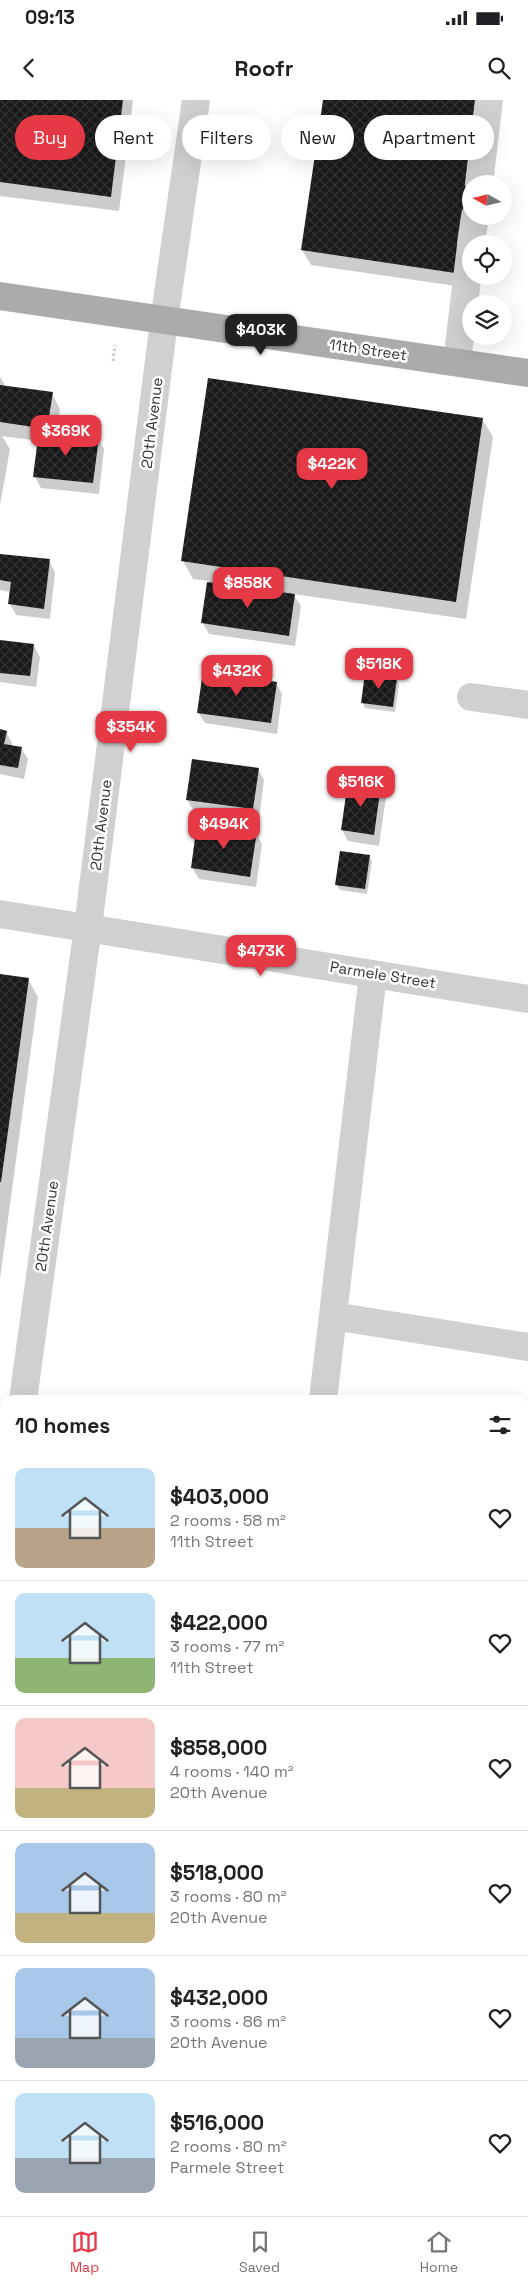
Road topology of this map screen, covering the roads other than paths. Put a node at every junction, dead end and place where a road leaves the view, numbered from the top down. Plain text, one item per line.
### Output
1 (196, 100) edge
2 (490, 100) edge
3 (480, 175) edge
4 (466, 285) edge
5 (0, 296) edge
6 (164, 321) junction
7 (457, 362) junction
8 (528, 373) edge
9 (471, 698) dead end
10 (528, 705) edge
11 (0, 914) edge
12 (88, 927) junction
13 (374, 974) junction
14 (528, 999) edge
15 (333, 1316) junction
16 (528, 1347) edge
17 (24, 1395) edge
18 (324, 1395) edge

1 - 6 street, 20th Avenue
2 - 3 street
4 - 7 street
5 - 6 main road, 11th Street
6 - 7 main road, 11th Street
6 - 12 street, 20th Avenue
7 - 8 main road, 11th Street
9 - 10 street
11 - 12 street, Parmele Street
12 - 13 street, Parmele Street
12 - 17 street, 20th Avenue
13 - 14 street, Parmele Street
13 - 15 street
15 - 16 street
15 - 18 street

